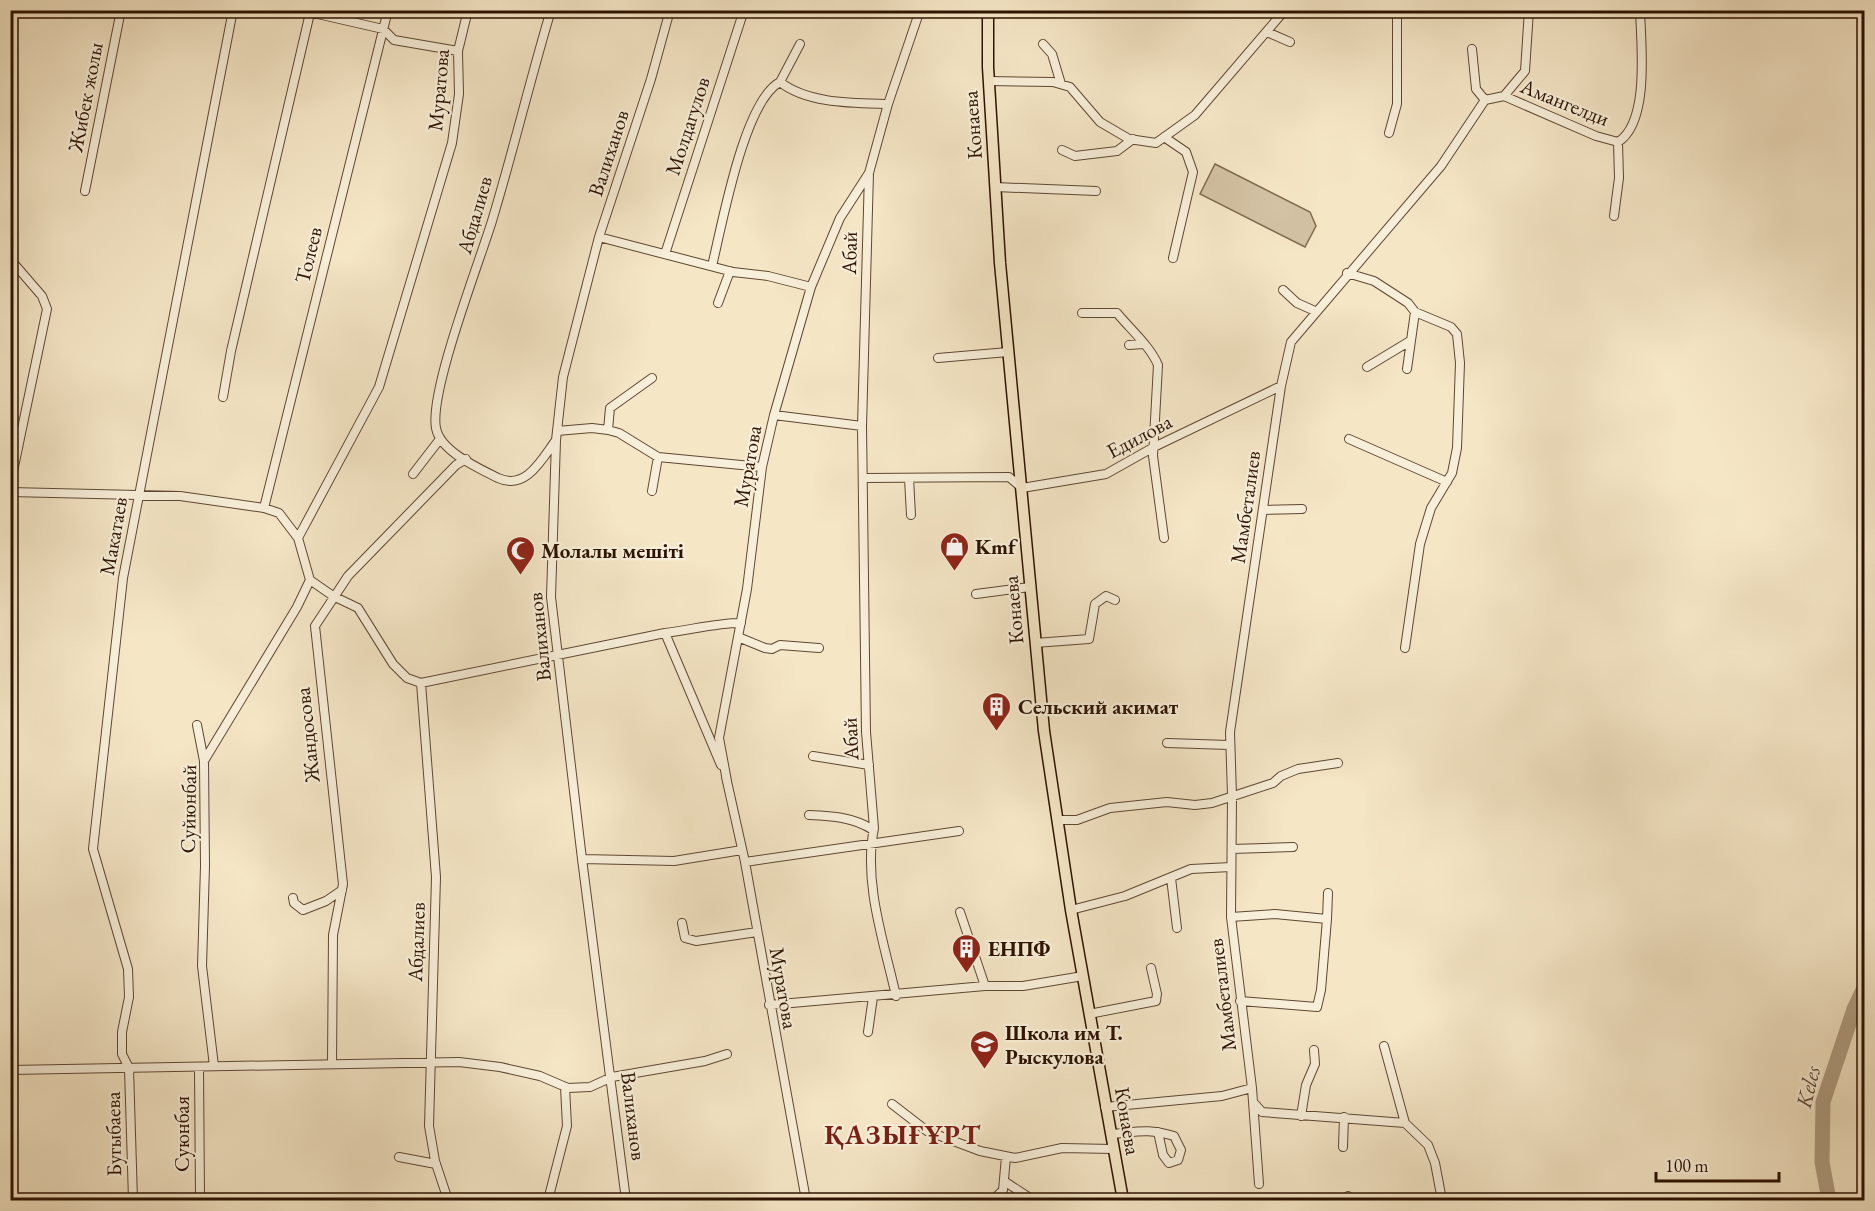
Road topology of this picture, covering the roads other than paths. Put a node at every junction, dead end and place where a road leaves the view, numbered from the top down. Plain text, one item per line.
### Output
1 (121, 10) edge
2 (233, 10) edge
3 (300, 10) edge
4 (388, 10) edge
5 (468, 10) edge
6 (551, 10) edge
7 (670, 10) edge
8 (744, 10) edge
9 (920, 10) edge
10 (988, 10) edge
11 (1285, 10) edge
12 (1397, 10) edge
13 (1529, 10) edge
14 (1640, 10) edge
15 (310, 13) junction
16 (383, 29) junction
17 (1267, 32) junction
18 (1290, 42) dead end
19 (800, 44) dead end
20 (1044, 45) dead end
21 (1472, 49) dead end
22 (458, 51) junction
23 (989, 81) junction
24 (780, 82) junction
25 (1061, 84) junction
26 (1504, 96) junction
27 (1485, 100) junction
28 (888, 104) junction
29 (1389, 133) dead end
30 (1164, 137) junction
31 (1133, 139) junction
32 (1618, 142) junction
33 (1062, 150) dead end
34 (869, 173) junction
35 (995, 187) junction
36 (85, 191) dead end
37 (1096, 191) dead end
38 (1614, 216) dead end
39 (600, 237) junction
40 (665, 254) junction
41 (1173, 258) dead end
42 (10, 259) edge
43 (712, 266) junction
44 (730, 271) junction
45 (1347, 273) junction
46 (811, 287) junction
47 (1283, 290) dead end
48 (718, 303) dead end
49 (1315, 311) junction
50 (1415, 312) junction
51 (1082, 313) dead end
52 (1410, 340) junction
53 (1143, 344) junction
54 (1129, 345) dead end
55 (1008, 352) junction
56 (938, 358) dead end
57 (1367, 367) dead end
58 (1407, 369) dead end
59 (652, 378) dead end
60 (1281, 386) junction
61 (223, 397) dead end
62 (774, 415) junction
63 (10, 426) edge
64 (862, 426) junction
65 (20, 428) junction
66 (608, 430) junction
67 (557, 435) junction
68 (440, 439) junction
69 (1349, 439) dead end
70 (1154, 447) junction
71 (658, 457) junction
72 (466, 459) junction
73 (762, 467) junction
74 (413, 474) dead end
75 (865, 478) junction
76 (909, 478) junction
77 (1447, 482) junction
78 (10, 486) edge
79 (1022, 488) junction
80 (652, 491) dead end
81 (10, 492) edge
82 (138, 495) junction
83 (264, 508) junction
84 (1302, 509) dead end
85 (1263, 510) junction
86 (911, 514) dead end
87 (298, 538) junction
88 (1164, 538) dead end
89 (310, 580) junction
90 (1030, 587) junction
91 (976, 594) dead end
92 (333, 596) junction
93 (1115, 600) dead end
94 (741, 622) junction
95 (665, 633) junction
96 (738, 637) junction
97 (1035, 643) junction
98 (819, 648) dead end
99 (1405, 648) dead end
100 (558, 655) junction
101 (421, 683) junction
102 (197, 725) dead end
103 (1167, 742) dead end
104 (1229, 745) junction
105 (813, 756) dead end
106 (204, 761) junction
107 (1338, 763) dead end
108 (869, 765) junction
109 (727, 781) junction
110 (1232, 796) junction
111 (809, 815) dead end
112 (1058, 820) junction
113 (873, 830) junction
114 (959, 831) dead end
115 (871, 843) junction
116 (1293, 847) dead end
117 (1232, 849) junction
118 (742, 850) junction
119 (582, 859) junction
120 (745, 862) junction
121 (1231, 867) junction
122 (1171, 878) junction
123 (342, 890) junction
124 (1328, 894) dead end
125 (293, 898) dead end
126 (1071, 910) junction
127 (960, 912) dead end
128 (1232, 917) junction
129 (1327, 919) junction
130 (682, 923) dead end
131 (1177, 928) dead end
132 (757, 932) junction
133 (1151, 968) dead end
134 (1083, 976) junction
135 (985, 986) junction
136 (896, 996) junction
137 (873, 997) junction
138 (1240, 1001) junction
139 (769, 1005) junction
140 (1089, 1014) junction
141 (868, 1032) dead end
142 (1384, 1046) dead end
143 (1314, 1050) dead end
144 (727, 1054) dead end
145 (432, 1062) junction
146 (332, 1064) junction
147 (214, 1066) junction
148 (199, 1067) junction
149 (129, 1068) junction
150 (10, 1070) edge
151 (612, 1077) junction
152 (565, 1087) junction
153 (1252, 1088) junction
154 (1252, 1100) junction
155 (892, 1104) dead end
156 (1106, 1107) junction
157 (1301, 1116) junction
158 (1344, 1117) junction
159 (1405, 1123) junction
160 (1158, 1132) dead end
161 (1111, 1134) junction
162 (1343, 1147) dead end
163 (1113, 1149) junction
164 (399, 1157) dead end
165 (1006, 1157) junction
166 (436, 1164) junction
167 (1004, 1181) junction
168 (1259, 1184) dead end
169 (133, 1200) edge
170 (200, 1200) edge
171 (448, 1200) edge
172 (548, 1200) edge
173 (626, 1200) edge
174 (806, 1200) edge
175 (993, 1200) edge
176 (1033, 1200) edge
177 (1124, 1200) edge
178 (1442, 1200) edge

1 - 36 street, Жибек жолы
2 - 82 street, Макатаев
3 - 15 street
4 - 16 street, Толеев
5 - 22 street, Муратова
6 - 68 street, Абдалиев
7 - 39 street, Валиханов
8 - 40 street, Молдагулов
9 - 28 street
10 - 23 main road, Конаева
11 - 17 street
12 - 29 street
13 - 26 street
14 - 32 street, Амангелди
15 - 16 street
15 - 61 street
16 - 22 street
16 - 83 street, Толеев
17 - 18 street
17 - 30 street
19 - 24 street
20 - 25 street
21 - 27 street
22 - 87 street, Муратова
23 - 25 street
23 - 35 main road, Конаева
24 - 28 street
24 - 43 street
25 - 31 street
26 - 27 street
26 - 32 street, Амангелди
27 - 45 street, Мамбеталиев
28 - 34 street
30 - 31 street
30 - 41 street
31 - 33 street
32 - 38 street
34 - 46 street, Муратова
34 - 64 street, Абай
35 - 37 street
35 - 55 main road, Конаева
39 - 40 street
39 - 67 street, Валиханов
40 - 43 street
42 - 65 street
43 - 44 street
44 - 46 street
44 - 48 street
45 - 49 street, Мамбеталиев
45 - 50 street
46 - 62 street, Муратова
47 - 49 street
49 - 60 street, Мамбеталиев
50 - 52 street
50 - 77 street
51 - 53 street
52 - 57 street
52 - 58 street
53 - 54 street
53 - 70 street
55 - 56 street
55 - 79 main road, Конаева
59 - 66 street
60 - 70 street, Едилова
60 - 85 street, Мамбеталиев
62 - 64 street
62 - 73 street, Муратова
63 - 65 street
64 - 75 street, Абай
65 - 78 street
66 - 67 street
66 - 71 street
67 - 72 street
67 - 100 street, Валиханов
68 - 72 street
68 - 74 street
69 - 77 street
70 - 79 street, Едилова
70 - 88 street
71 - 73 street
71 - 80 street
72 - 92 street, Жандосова
73 - 94 street, Муратова
75 - 76 street
75 - 108 street, Абай
76 - 79 street
76 - 86 street
77 - 99 street
79 - 90 main road, Конаева
81 - 82 street
82 - 83 street
82 - 149 street, Макатаев
83 - 87 street
84 - 85 street
85 - 104 street, Мамбеталиев
87 - 89 street
89 - 92 street
89 - 106 street, Суйюнбай
90 - 91 street
90 - 97 main road, Конаева
92 - 101 street
92 - 123 street, Жандосова
93 - 97 street
94 - 95 street
94 - 96 street, Муратова
95 - 100 street
95 - 109 street, Муратова
96 - 98 street
96 - 109 street, Муратова
97 - 112 main road, Конаева
100 - 101 street
100 - 119 street, Валиханов
101 - 145 street, Абдалиев
102 - 106 street
103 - 104 street
104 - 110 street, Мамбеталиев
105 - 108 street
106 - 147 street, Суйюнбай
107 - 110 street
108 - 113 street, Абай
109 - 118 street, Муратова
110 - 112 street
110 - 117 street, Мамбеталиев
111 - 113 street
112 - 126 main road, Конаева
113 - 115 street, Абай
114 - 115 street
115 - 120 street
115 - 136 street, Абай
116 - 117 street
117 - 121 street, Мамбеталиев
118 - 119 street
118 - 120 street, Муратова
119 - 151 street, Валиханов
120 - 132 street, Муратова
121 - 122 street
121 - 128 street, Мамбеталиев
122 - 126 street
122 - 131 street
123 - 125 street
123 - 146 street, Жандосова
124 - 129 street
126 - 134 main road, Конаева
127 - 135 street
128 - 129 street
128 - 138 street, Мамбеталиев
129 - 138 street
130 - 132 street
132 - 139 street, Муратова
133 - 140 street
134 - 135 street
134 - 140 main road, Конаева
135 - 136 street
136 - 137 street
137 - 139 street
137 - 141 street
138 - 153 street, Мамбеталиев
139 - 174 street, Муратова
140 - 156 main road, Конаева
142 - 159 street
143 - 157 street
144 - 151 street
145 - 146 street
145 - 152 street
145 - 166 street, Абдалиев
146 - 147 street
147 - 148 street
148 - 149 street
148 - 170 street, Суюнбая
149 - 150 street
149 - 169 street, Бугыбаева
151 - 152 street
151 - 173 street, Валиханов
152 - 172 street
153 - 154 street, Мамбеталиев
153 - 156 street
154 - 157 street
154 - 168 street, Мамбеталиев
155 - 165 street
156 - 161 main road, Конаева
157 - 158 street
158 - 159 street
158 - 162 street
159 - 178 street
160 - 161 street
161 - 163 main road, Конаева
163 - 165 street
163 - 177 main road, Конаева
164 - 166 street
165 - 167 street
166 - 171 street, Абдалиев
167 - 175 street
167 - 176 street

